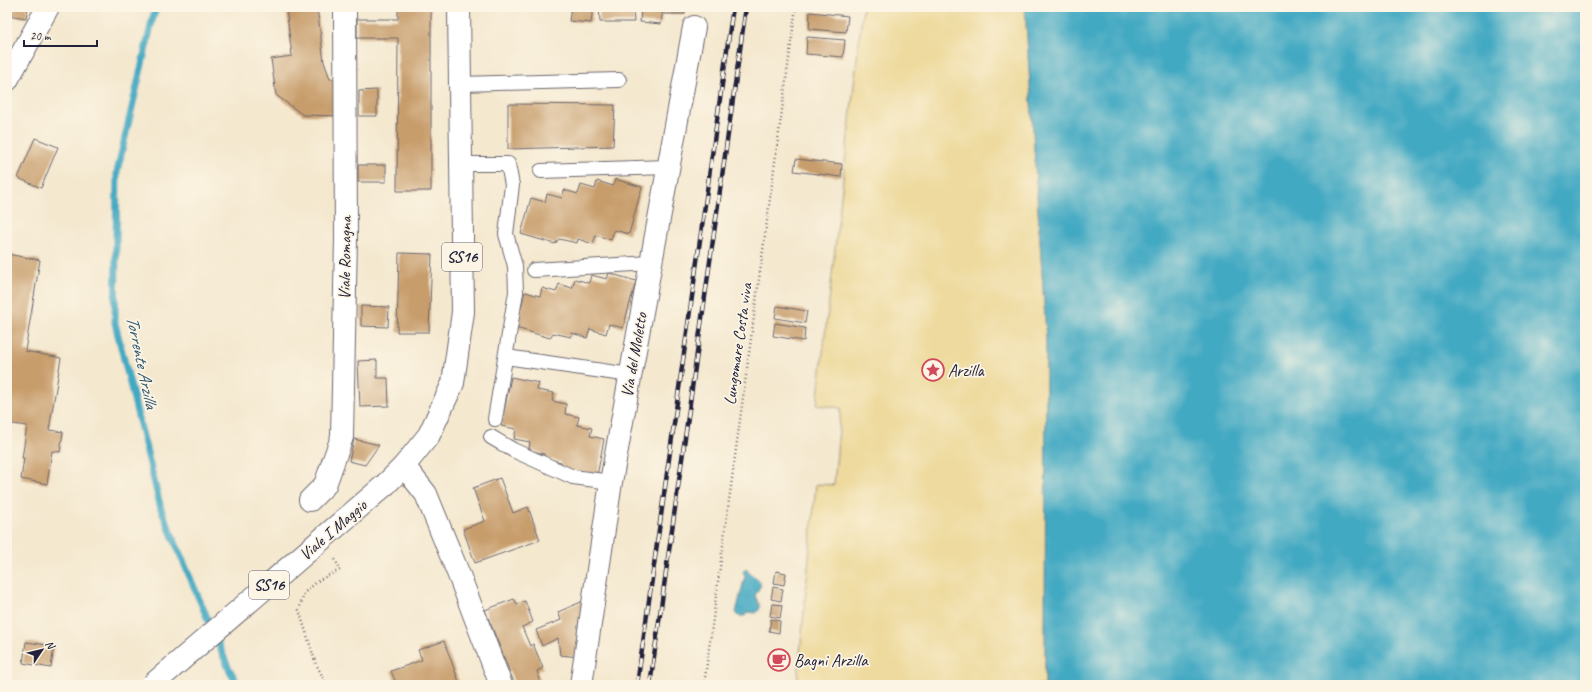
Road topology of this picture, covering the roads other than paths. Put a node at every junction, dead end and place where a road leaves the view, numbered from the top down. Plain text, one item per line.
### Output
1 (48, 7) edge
2 (346, 7) edge
3 (459, 7) edge
4 (694, 27) dead end
5 (7, 80) edge
6 (619, 80) dead end
7 (460, 84) junction
8 (461, 164) junction
9 (668, 167) junction
10 (541, 171) dead end
11 (651, 262) junction
12 (534, 270) dead end
13 (506, 357) junction
14 (630, 375) junction
15 (495, 419) dead end
16 (491, 437) dead end
17 (404, 466) junction
18 (611, 482) junction
19 (310, 500) dead end
20 (152, 685) edge
21 (501, 685) edge
22 (581, 685) edge

1 - 5 street
2 - 19 street, Viale Romagna
3 - 7 street, SS16
4 - 9 street, Via del Moletto
6 - 7 lane
7 - 8 street, SS16
8 - 13 lane
8 - 17 street, SS16
9 - 10 lane
9 - 11 street, Via del Moletto
11 - 12 lane
11 - 14 street, Via del Moletto
13 - 14 lane
13 - 15 lane
14 - 18 street, Via del Moletto
16 - 18 lane
17 - 20 street, Viale I Maggio / SS16, bridge
17 - 21 street
18 - 22 street, Via del Moletto

